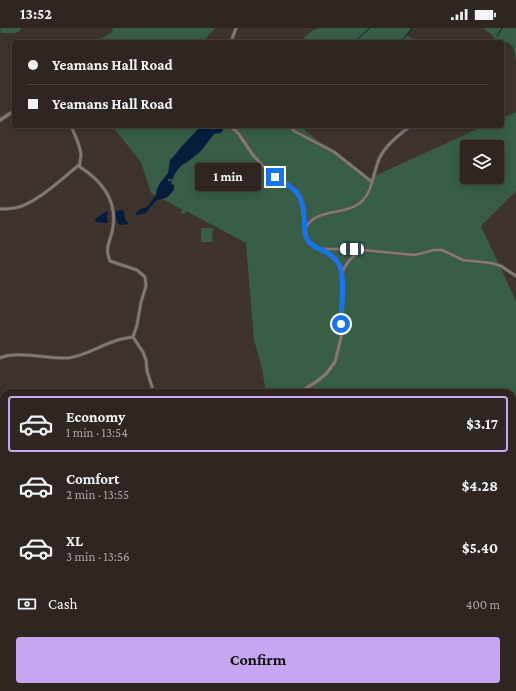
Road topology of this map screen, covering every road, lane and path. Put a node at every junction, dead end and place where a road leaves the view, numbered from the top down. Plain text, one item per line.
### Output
1 (236, 28) edge
2 (232, 40) edge
3 (12, 112) edge
4 (0, 120) edge
5 (72, 128) edge
6 (232, 128) edge
7 (292, 128) edge
8 (409, 128) edge
9 (80, 164) junction
10 (372, 182) junction
11 (0, 209) edge
12 (305, 229) junction
13 (319, 249) junction
14 (365, 250) junction
15 (342, 273) junction
16 (516, 276) edge
17 (133, 337) junction
18 (0, 358) edge
19 (153, 389) edge
20 (305, 389) edge

1 - 2 street
3 - 4 street
5 - 9 street
6 - 12 street
7 - 10 street
8 - 10 street
9 - 11 street
9 - 17 street
10 - 12 street
12 - 13 street
13 - 14 street
13 - 15 street
14 - 15 street
14 - 16 street
15 - 20 street
17 - 18 street
17 - 19 street

